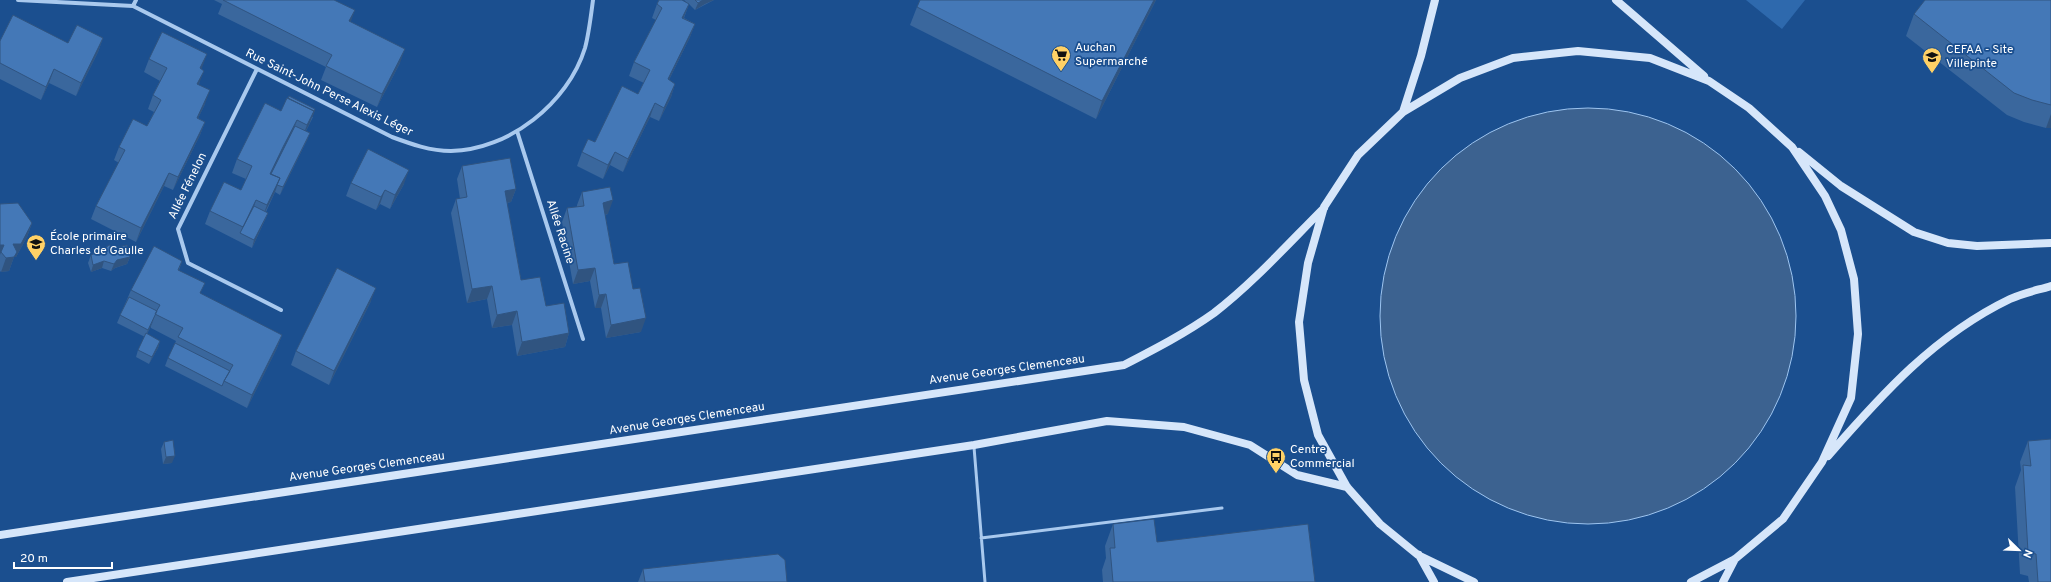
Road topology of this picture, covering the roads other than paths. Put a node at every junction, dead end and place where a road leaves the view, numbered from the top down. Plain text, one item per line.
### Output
1 (18, 0) edge
2 (136, 0) edge
3 (593, 0) edge
4 (1435, 0) edge
5 (1616, 0) edge
6 (133, 6) junction
7 (257, 69) junction
8 (1709, 81) junction
9 (1403, 112) junction
10 (517, 131) junction
11 (1792, 147) junction
12 (1324, 207) junction
13 (2051, 243) edge
14 (2051, 286) edge
15 (281, 310) dead end
16 (583, 339) dead end
17 (974, 445) junction
18 (1822, 462) junction
19 (1347, 487) junction
20 (1222, 508) dead end
21 (0, 535) edge
22 (981, 538) junction
23 (1418, 555) junction
24 (1735, 559) junction
25 (67, 582) edge
26 (985, 582) edge
27 (1434, 582) edge
28 (1474, 582) edge
29 (1691, 582) edge
30 (1723, 582) edge

1 - 6 street
2 - 6 street
3 - 10 street, Rue Saint-John Perse Alexis Léger
4 - 9 main road
5 - 8 main road
6 - 7 street, Rue Saint-John Perse Alexis Léger
7 - 10 street, Rue Saint-John Perse Alexis Léger
7 - 15 street, Allée Fénelon
8 - 9 main road
8 - 11 main road
9 - 12 main road
10 - 16 street, Allée Racine
11 - 13 main road
11 - 18 main road
12 - 19 main road
12 - 21 main road, Avenue Georges Clemenceau
14 - 18 main road
17 - 19 main road
17 - 22 lane
17 - 25 main road
18 - 24 main road
19 - 23 main road
20 - 22 lane
22 - 26 lane
23 - 27 main road
23 - 28 main road
24 - 29 main road
24 - 30 main road

